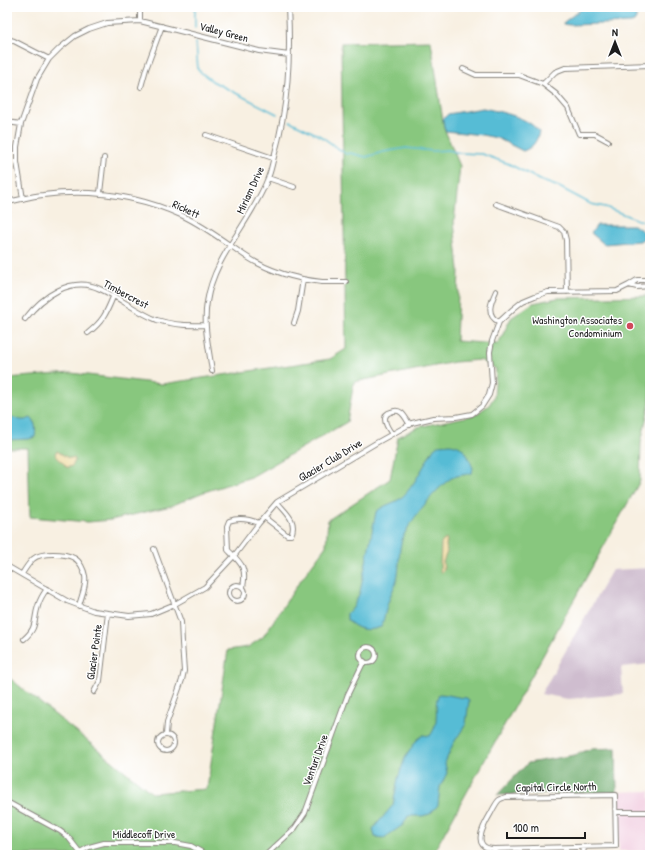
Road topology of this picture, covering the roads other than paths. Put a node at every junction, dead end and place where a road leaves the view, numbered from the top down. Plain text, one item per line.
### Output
1 (140, 7) edge
2 (288, 7) edge
3 (140, 21) junction
4 (162, 26) junction
5 (7, 39) edge
6 (289, 55) junction
7 (48, 59) junction
8 (650, 65) edge
9 (463, 69) dead end
10 (543, 84) junction
11 (141, 87) dead end
12 (7, 122) edge
13 (21, 124) junction
14 (206, 135) dead end
15 (608, 140) dead end
16 (104, 158) dead end
17 (273, 158) junction
18 (268, 178) junction
19 (294, 187) dead end
20 (100, 193) junction
21 (22, 199) junction
22 (7, 202) edge
23 (496, 204) dead end
24 (231, 245) junction
25 (303, 279) junction
26 (650, 280) edge
27 (346, 282) dead end
28 (629, 285) junction
29 (650, 286) edge
30 (496, 291) dead end
31 (567, 292) junction
32 (113, 297) junction
33 (24, 319) dead end
34 (499, 322) junction
35 (294, 323) dead end
36 (205, 325) junction
37 (88, 333) dead end
38 (212, 371) dead end
39 (410, 425) junction
40 (392, 434) junction
41 (278, 502) junction
42 (264, 517) junction
43 (259, 523) junction
44 (154, 549) dead end
45 (234, 556) junction
46 (7, 566) edge
47 (22, 574) junction
48 (243, 587) junction
49 (47, 589) junction
50 (175, 604) junction
51 (78, 606) junction
52 (108, 613) junction
53 (24, 639) dead end
54 (364, 661) dead end
55 (94, 692) dead end
56 (166, 735) junction
57 (7, 802) edge
58 (616, 812) junction
59 (650, 812) edge
60 (584, 847) junction
61 (81, 853) edge
62 (207, 855) edge
63 (266, 855) edge
64 (583, 855) edge

1 - 3 street
2 - 6 street, Miriam Drive
3 - 4 street, Valley Green
3 - 7 street, Valley Green
4 - 6 street, Valley Green
4 - 11 street
5 - 7 street
6 - 17 street, Miriam Drive
7 - 13 street, Valley Green
8 - 10 street
9 - 10 street
10 - 15 street
12 - 13 street
13 - 21 street, Valley Green
14 - 17 street
16 - 20 street
17 - 18 street, Miriam Drive
18 - 19 street
18 - 24 street, Miriam Drive
20 - 21 street, Rickett
20 - 24 street, Rickett
21 - 22 street, Rickett
23 - 31 street
24 - 25 street, Rickett
24 - 36 street, Miriam Drive
25 - 27 street, Rickett
25 - 35 street
26 - 28 street, Glacier Club Drive
26 - 29 street, Glacier Club Drive
28 - 29 street, Glacier Club Drive
28 - 31 street, Glacier Club Drive
30 - 34 street
31 - 34 street, Glacier Club Drive
32 - 33 street, Timbercrest
32 - 36 street, Timbercrest
32 - 37 street
34 - 39 street, Glacier Club Drive
36 - 38 street, Miriam Drive
39 - 40 street, Glacier Club Drive
39 - 40 street
40 - 41 street, Glacier Club Drive
41 - 42 street, Glacier Club Drive
41 - 42 street
42 - 43 street, Glacier Club Drive
43 - 45 street, Glacier Club Drive
43 - 45 street
44 - 50 street
45 - 48 street
45 - 50 street, Glacier Club Drive
46 - 47 street, Glacier Club Drive
47 - 49 street, Glacier Club Drive
47 - 51 street
48 - 48 street
49 - 51 street, Glacier Club Drive
49 - 53 street
50 - 52 street, Glacier Club Drive
50 - 56 street
51 - 52 street, Glacier Club Drive
52 - 55 street, Glacier Pointe
54 - 63 street, Venturi Drive
56 - 56 street
57 - 61 street
58 - 59 street
58 - 60 street
58 - 60 street, Capital Circle North
60 - 64 street
61 - 62 street, Middlecoff Drive

